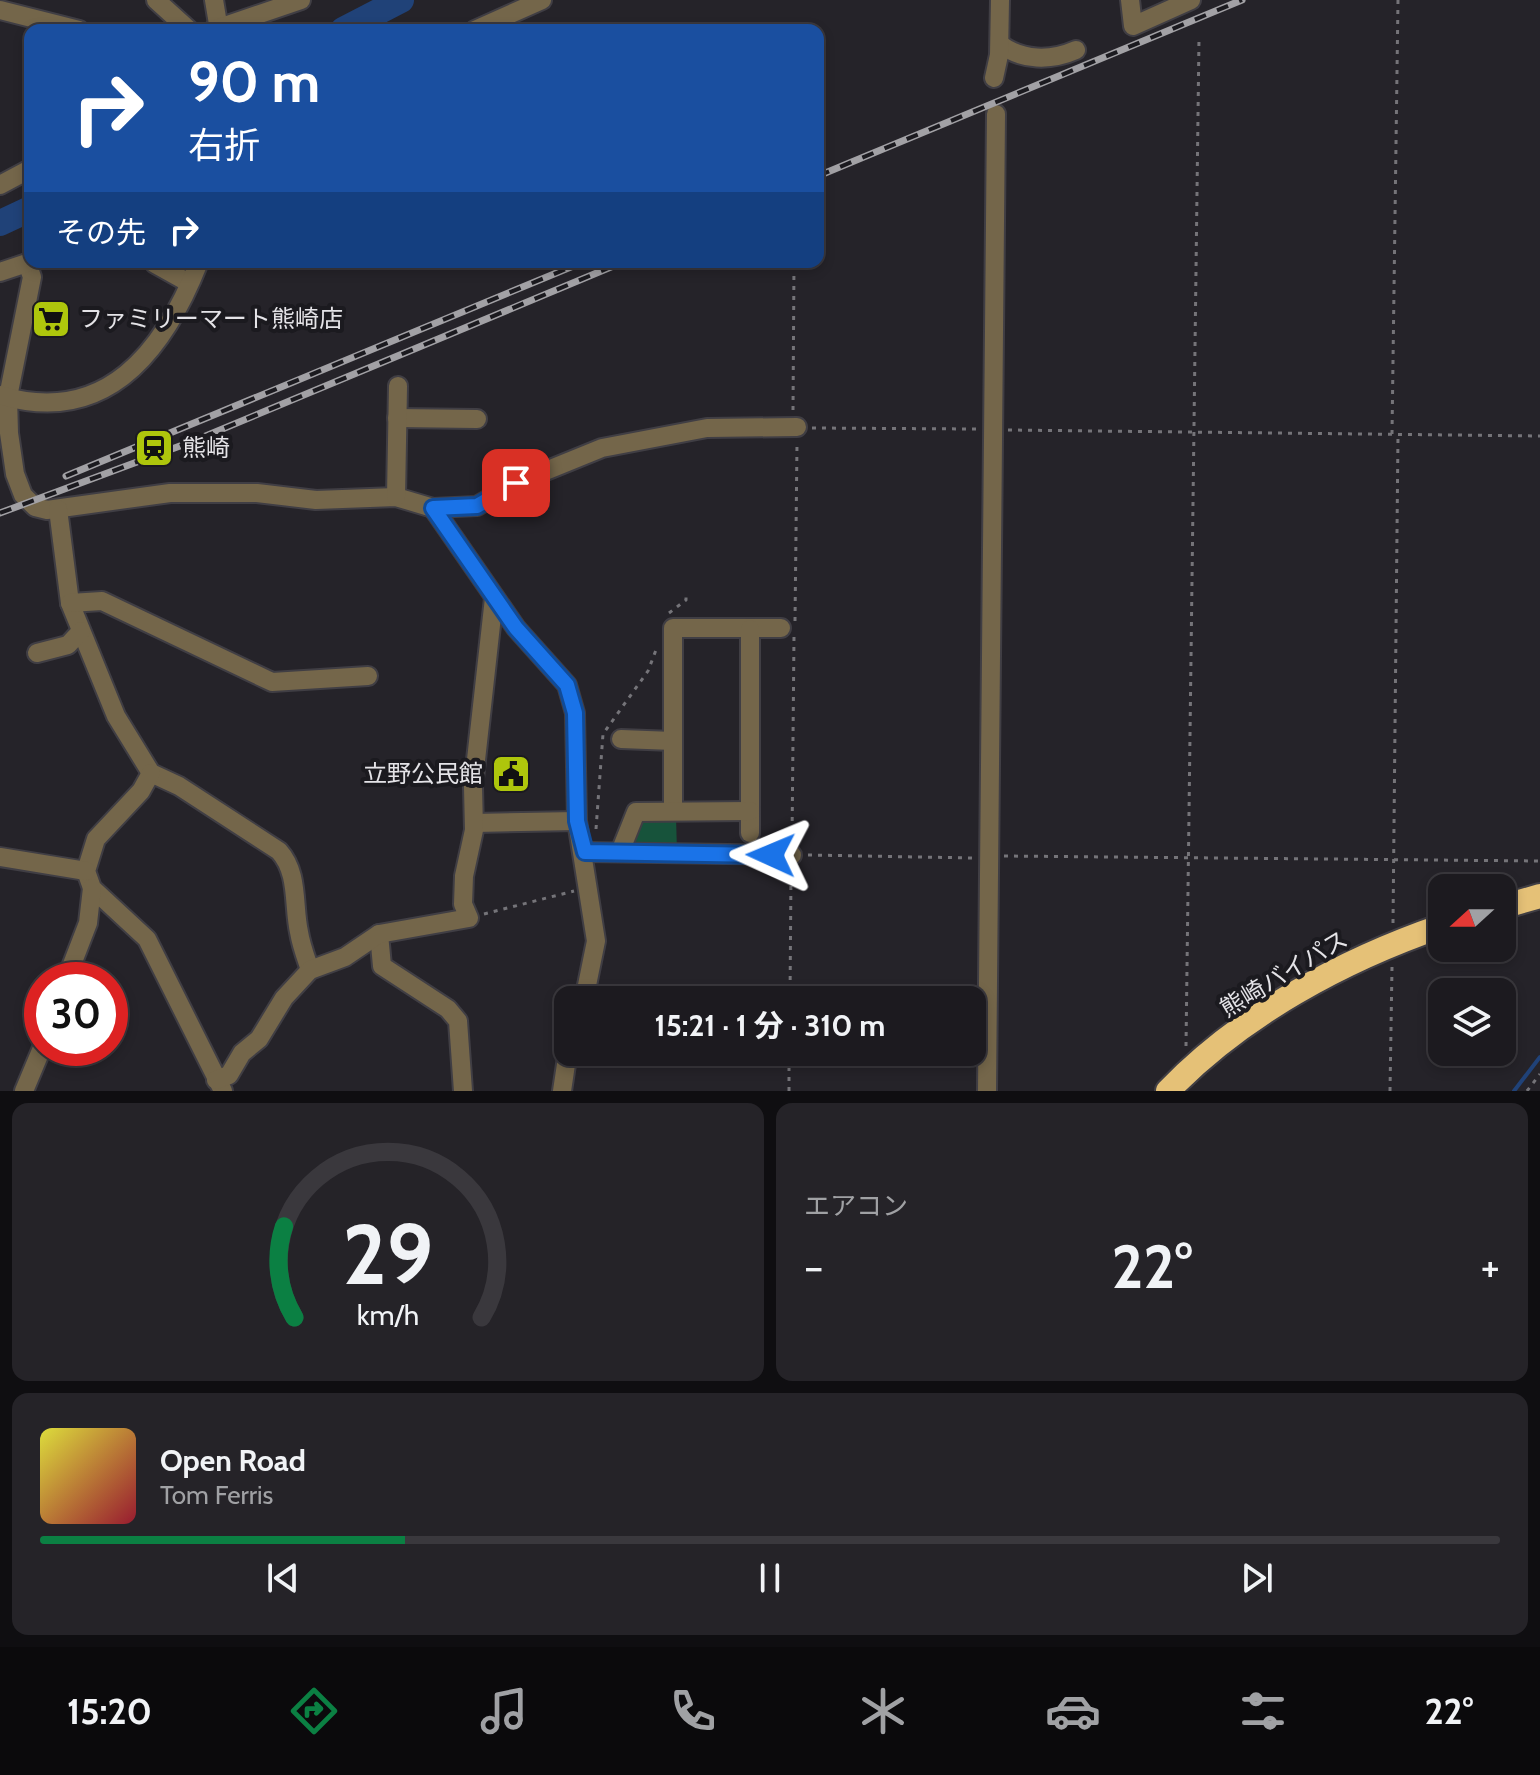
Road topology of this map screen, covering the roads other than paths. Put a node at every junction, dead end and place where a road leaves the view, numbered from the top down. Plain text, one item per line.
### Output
1 (156, 0) edge
2 (214, 0) edge
3 (301, 0) edge
4 (542, 0) edge
5 (1000, 0) edge
6 (1130, 0) edge
7 (1191, 0) edge
8 (0, 10) edge
9 (55, 24) edge
10 (182, 24) edge
11 (216, 24) edge
12 (231, 24) edge
13 (488, 24) edge
14 (1000, 44) junction
15 (1076, 50) dead end
16 (994, 78) dead end
17 (996, 114) dead end
18 (24, 172) edge
19 (0, 185) edge
20 (24, 263) edge
21 (30, 268) edge
22 (162, 268) edge
23 (195, 268) edge
24 (0, 272) edge
25 (186, 281) junction
26 (398, 386) dead end
27 (4, 396) edge
28 (397, 418) junction
29 (477, 419) dead end
30 (795, 428) road end
31 (5, 434) edge
32 (396, 497) junction
33 (433, 508) junction
34 (58, 509) junction
35 (494, 598) junction
36 (70, 603) junction
37 (781, 628) dead end
38 (750, 629) junction
39 (81, 631) junction
40 (37, 653) dead end
41 (368, 676) dead end
42 (621, 739) dead end
43 (673, 741) junction
44 (151, 773) junction
45 (673, 811) junction
46 (750, 811) junction
47 (577, 821) junction
48 (474, 823) junction
49 (750, 833) dead end
50 (588, 852) junction
51 (620, 852) junction
52 (792, 855) road end
53 (0, 857) edge
54 (89, 879) junction
55 (1540, 896) edge
56 (1516, 903) edge
57 (1428, 931) edge
58 (379, 934) junction
59 (73, 962) edge
60 (310, 970) junction
61 (587, 986) edge
62 (34, 1066) edge
63 (566, 1066) edge
64 (574, 1066) edge
65 (220, 1086) edge
66 (24, 1091) edge
67 (463, 1091) edge
68 (562, 1091) edge
69 (572, 1091) edge
70 (987, 1091) edge
71 (1168, 1091) edge

1 - 10 street
2 - 11 street
3 - 12 street
4 - 13 street
5 - 14 street
6 - 7 street
8 - 9 street
14 - 15 street
14 - 16 street
17 - 70 street
18 - 19 street
20 - 24 street
21 - 27 street
22 - 25 street
23 - 25 street
25 - 27 street
26 - 28 street
27 - 31 street
28 - 29 street
28 - 32 street
30 - 33 street
31 - 34 street
32 - 33 street
32 - 34 street
33 - 35 street
34 - 36 street
35 - 47 street
35 - 48 street
36 - 39 street
36 - 41 street
37 - 38 street
38 - 43 street
38 - 46 street
39 - 40 street
39 - 44 street
42 - 43 street
43 - 45 street
44 - 54 street
44 - 60 street
45 - 46 street
45 - 51 street
46 - 49 street
47 - 48 street
47 - 50 street
48 - 58 street
50 - 51 street
50 - 61 street
51 - 52 street
53 - 54 street
54 - 59 street
54 - 65 street
55 - 56 highway
57 - 71 highway, 熊崎バイパス
58 - 60 street
58 - 67 street
60 - 65 street
62 - 66 street
63 - 68 street
64 - 69 street

